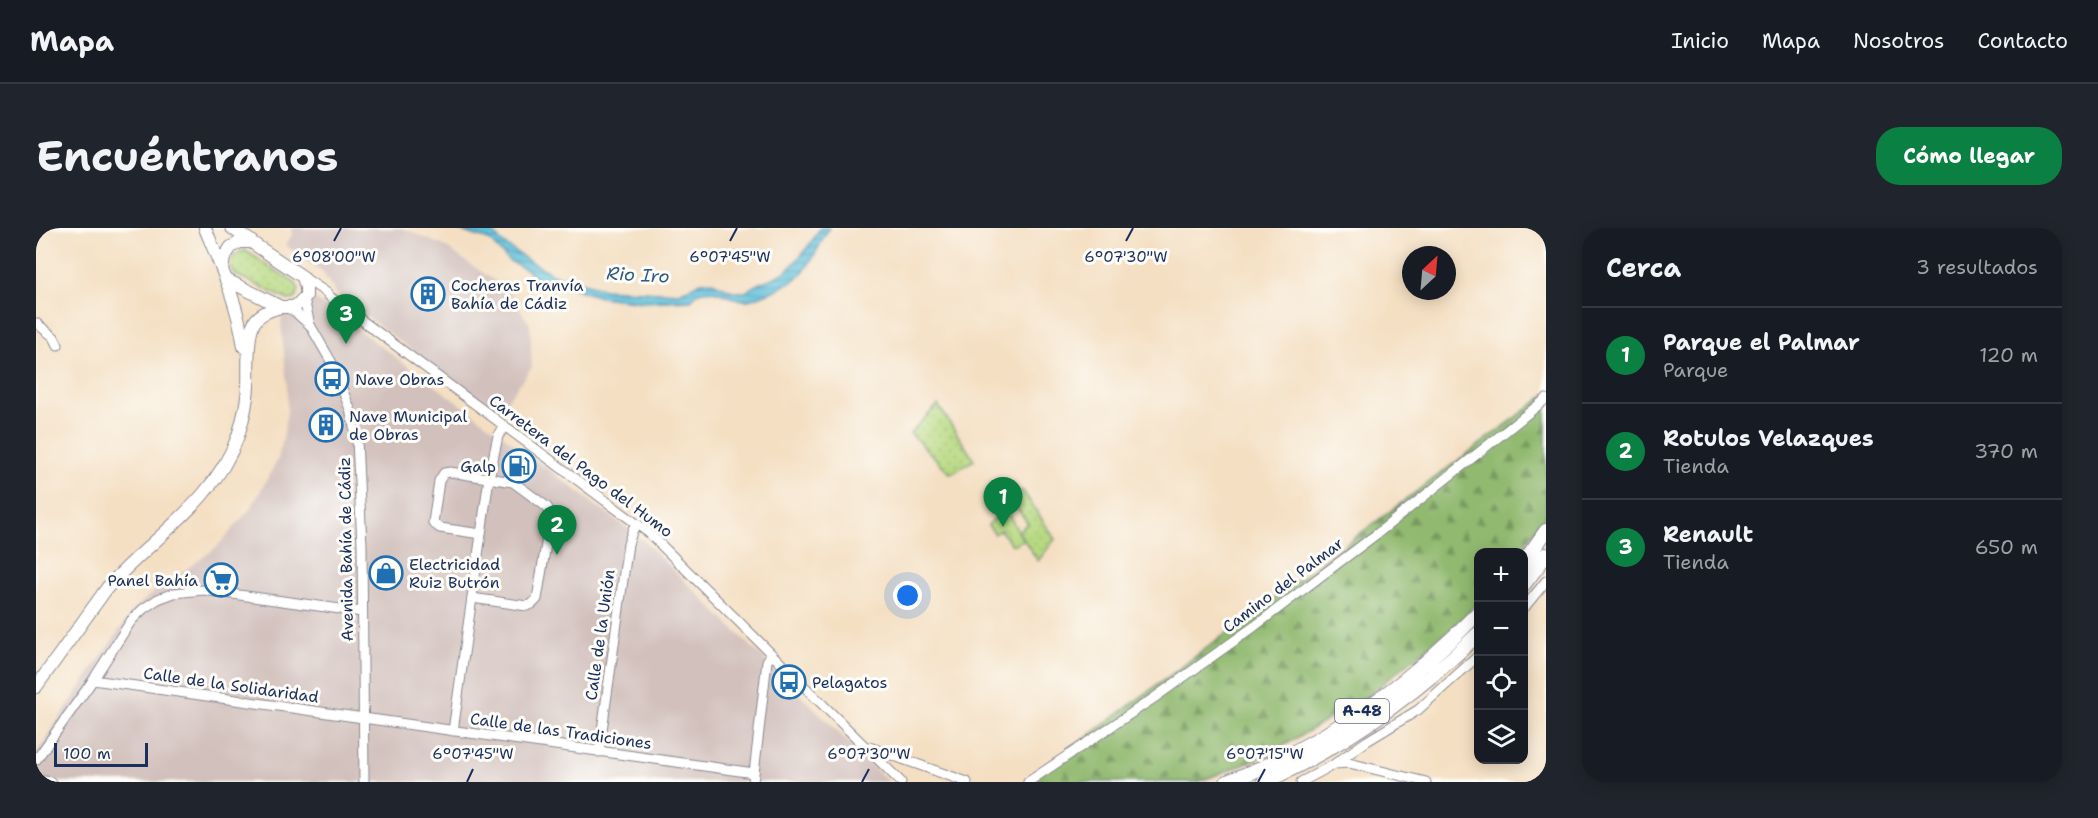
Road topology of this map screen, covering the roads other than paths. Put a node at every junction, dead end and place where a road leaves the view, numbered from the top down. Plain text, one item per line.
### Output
1 (205, 228) edge
2 (232, 228) edge
3 (256, 244) junction
4 (225, 275) junction
5 (303, 277) junction
6 (329, 296) junction
7 (305, 297) junction
8 (284, 308) junction
9 (36, 323) edge
10 (310, 325) junction
11 (57, 345) dead end
12 (248, 365) junction
13 (1546, 399) edge
14 (505, 426) junction
15 (489, 478) junction
16 (638, 524) junction
17 (1546, 531) edge
18 (481, 534) junction
19 (1546, 555) edge
20 (1528, 556) edge
21 (1528, 579) edge
22 (1546, 581) edge
23 (472, 598) junction
24 (1528, 603) edge
25 (362, 612) junction
26 (1474, 619) edge
27 (1474, 639) edge
28 (769, 658) junction
29 (1474, 660) edge
30 (778, 667) junction
31 (766, 679) junction
32 (93, 680) junction
33 (36, 687) edge
34 (364, 718) junction
35 (453, 731) junction
36 (867, 747) junction
37 (599, 752) junction
38 (36, 760) edge
39 (1333, 765) junction
40 (753, 777) edge
41 (36, 780) edge
42 (51, 782) edge
43 (364, 782) edge
44 (901, 782) edge
45 (967, 782) edge
46 (1028, 782) edge
47 (1227, 782) edge
48 (1264, 782) edge
49 (1301, 782) edge
50 (1426, 782) edge

1 - 4 main road
2 - 3 main road
3 - 4 main road
3 - 5 main road
4 - 8 main road
4 - 12 main road
5 - 6 street, Carretera del Pago del Humo
5 - 7 main road
6 - 7 street
6 - 14 street, Carretera del Pago del Humo
7 - 8 main road
7 - 10 street, Avenida Bahía de Cádiz
8 - 10 street, Avenida Bahía de Cádiz
8 - 12 main road
9 - 11 street
10 - 25 street, Avenida Bahía de Cádiz
12 - 33 main road
13 - 46 street, Camino del Palmar
14 - 15 street
14 - 16 street, Carretera del Pago del Humo
15 - 18 street
15 - 18 street
15 - 23 street
16 - 28 street, Carretera del Pago del Humo
16 - 37 street, Calle de la Unión
17 - 20 highway
18 - 23 street
19 - 21 highway
22 - 24 street
23 - 35 street
25 - 32 street
25 - 34 street, Avenida Bahía de Cádiz
26 - 47 highway, A-48
27 - 48 highway, A-48
28 - 30 street, Carretera del Pago del Humo
28 - 31 street
29 - 39 street
30 - 31 street
30 - 36 street, Carretera del Pago del Humo
31 - 40 street
32 - 34 street, Calle de la Solidaridad
32 - 38 street
34 - 35 street, Calle de las Tradiciones
34 - 43 street, Avenida Bahía de Cádiz
35 - 37 street, Calle de las Tradiciones
36 - 44 street, Carretera del Pago del Humo
36 - 45 street
37 - 40 street, Calle de las Tradiciones
39 - 49 street
39 - 50 street
41 - 42 street

